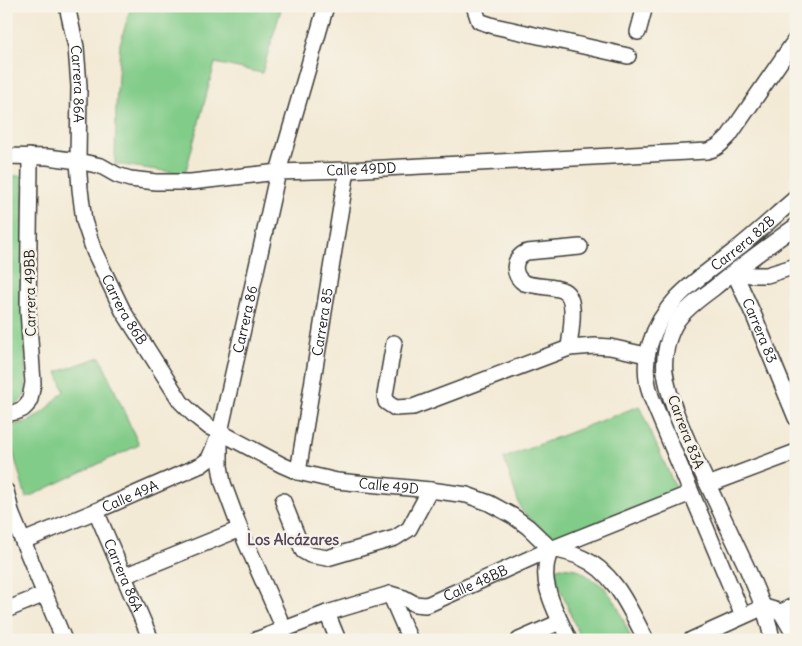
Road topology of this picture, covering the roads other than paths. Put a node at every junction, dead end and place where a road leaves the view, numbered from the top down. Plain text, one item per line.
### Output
1 (68, 6) edge
2 (326, 6) edge
3 (475, 6) edge
4 (645, 6) edge
5 (638, 32) dead end
6 (796, 39) edge
7 (628, 56) dead end
8 (6, 156) edge
9 (29, 156) junction
10 (78, 161) junction
11 (347, 170) junction
12 (278, 172) junction
13 (796, 198) edge
14 (796, 226) edge
15 (580, 247) dead end
16 (796, 266) edge
17 (734, 272) junction
18 (689, 286) joint
19 (394, 343) dead end
20 (569, 348) junction
21 (646, 355) junction
22 (6, 414) edge
23 (796, 418) edge
24 (220, 432) junction
25 (796, 452) edge
26 (298, 472) junction
27 (708, 485) junction
28 (430, 490) junction
29 (6, 491) edge
30 (692, 493) junction
31 (283, 501) dead end
32 (96, 511) junction
33 (9, 516) edge
34 (240, 529) junction
35 (23, 541) junction
36 (551, 549) junction
37 (124, 576) junction
38 (45, 594) junction
39 (390, 594) junction
40 (796, 605) edge
41 (764, 607) junction
42 (6, 610) edge
43 (781, 612) junction
44 (327, 614) junction
45 (743, 616) junction
46 (560, 622) junction
47 (284, 629) junction
48 (796, 638) edge
49 (64, 640) edge
50 (151, 640) edge
51 (257, 640) edge
52 (338, 640) edge
53 (410, 640) edge
54 (519, 640) edge
55 (569, 640) edge
56 (646, 640) edge
57 (691, 640) edge
58 (772, 640) edge

1 - 10 street, Carrera 86A
2 - 12 street, Carrera 86
3 - 7 street
4 - 5 street
6 - 11 street, Calle 49DD
8 - 9 street, Calle 49DD
9 - 10 street, Calle 49DD
9 - 22 street, Carrera 49BB
10 - 12 street, Calle 49DD
10 - 24 street, Carrera 86B
11 - 12 street, Calle 49DD
11 - 26 street, Carrera 85
12 - 24 street, Carrera 86
13 - 18 street, Carrera 82B
14 - 17 street, Carrera 82B
15 - 20 street
16 - 17 street
17 - 23 street, Carrera 83
17 - 27 street, Carrera 83A
18 - 21 street, Carrera 83A
19 - 20 street
20 - 21 street
21 - 30 street, Carrera 83A
24 - 26 street, Calle 49D
24 - 32 street, Calle 49A
24 - 34 street, Carrera 86
25 - 27 street
26 - 28 street, Calle 49D
27 - 41 street, Carrera 83A
28 - 31 street
28 - 36 street, Calle 49D
29 - 33 street
30 - 36 street, Calle 48BB
30 - 45 street, Carrera 83A
32 - 35 street, Calle 49A
32 - 37 street, Carrera 86A
33 - 35 street
34 - 37 street
34 - 47 street, Carrera 86
35 - 38 street
36 - 39 street, Calle 48BB
36 - 46 street
36 - 56 street
37 - 50 street, Carrera 86A
38 - 42 street
38 - 49 street
39 - 44 street
39 - 53 street
40 - 43 street
41 - 43 street
41 - 45 street
41 - 58 street, Carrera 83A
43 - 48 street
44 - 47 street
44 - 52 street
45 - 57 street
46 - 54 street
46 - 55 street
47 - 51 street

